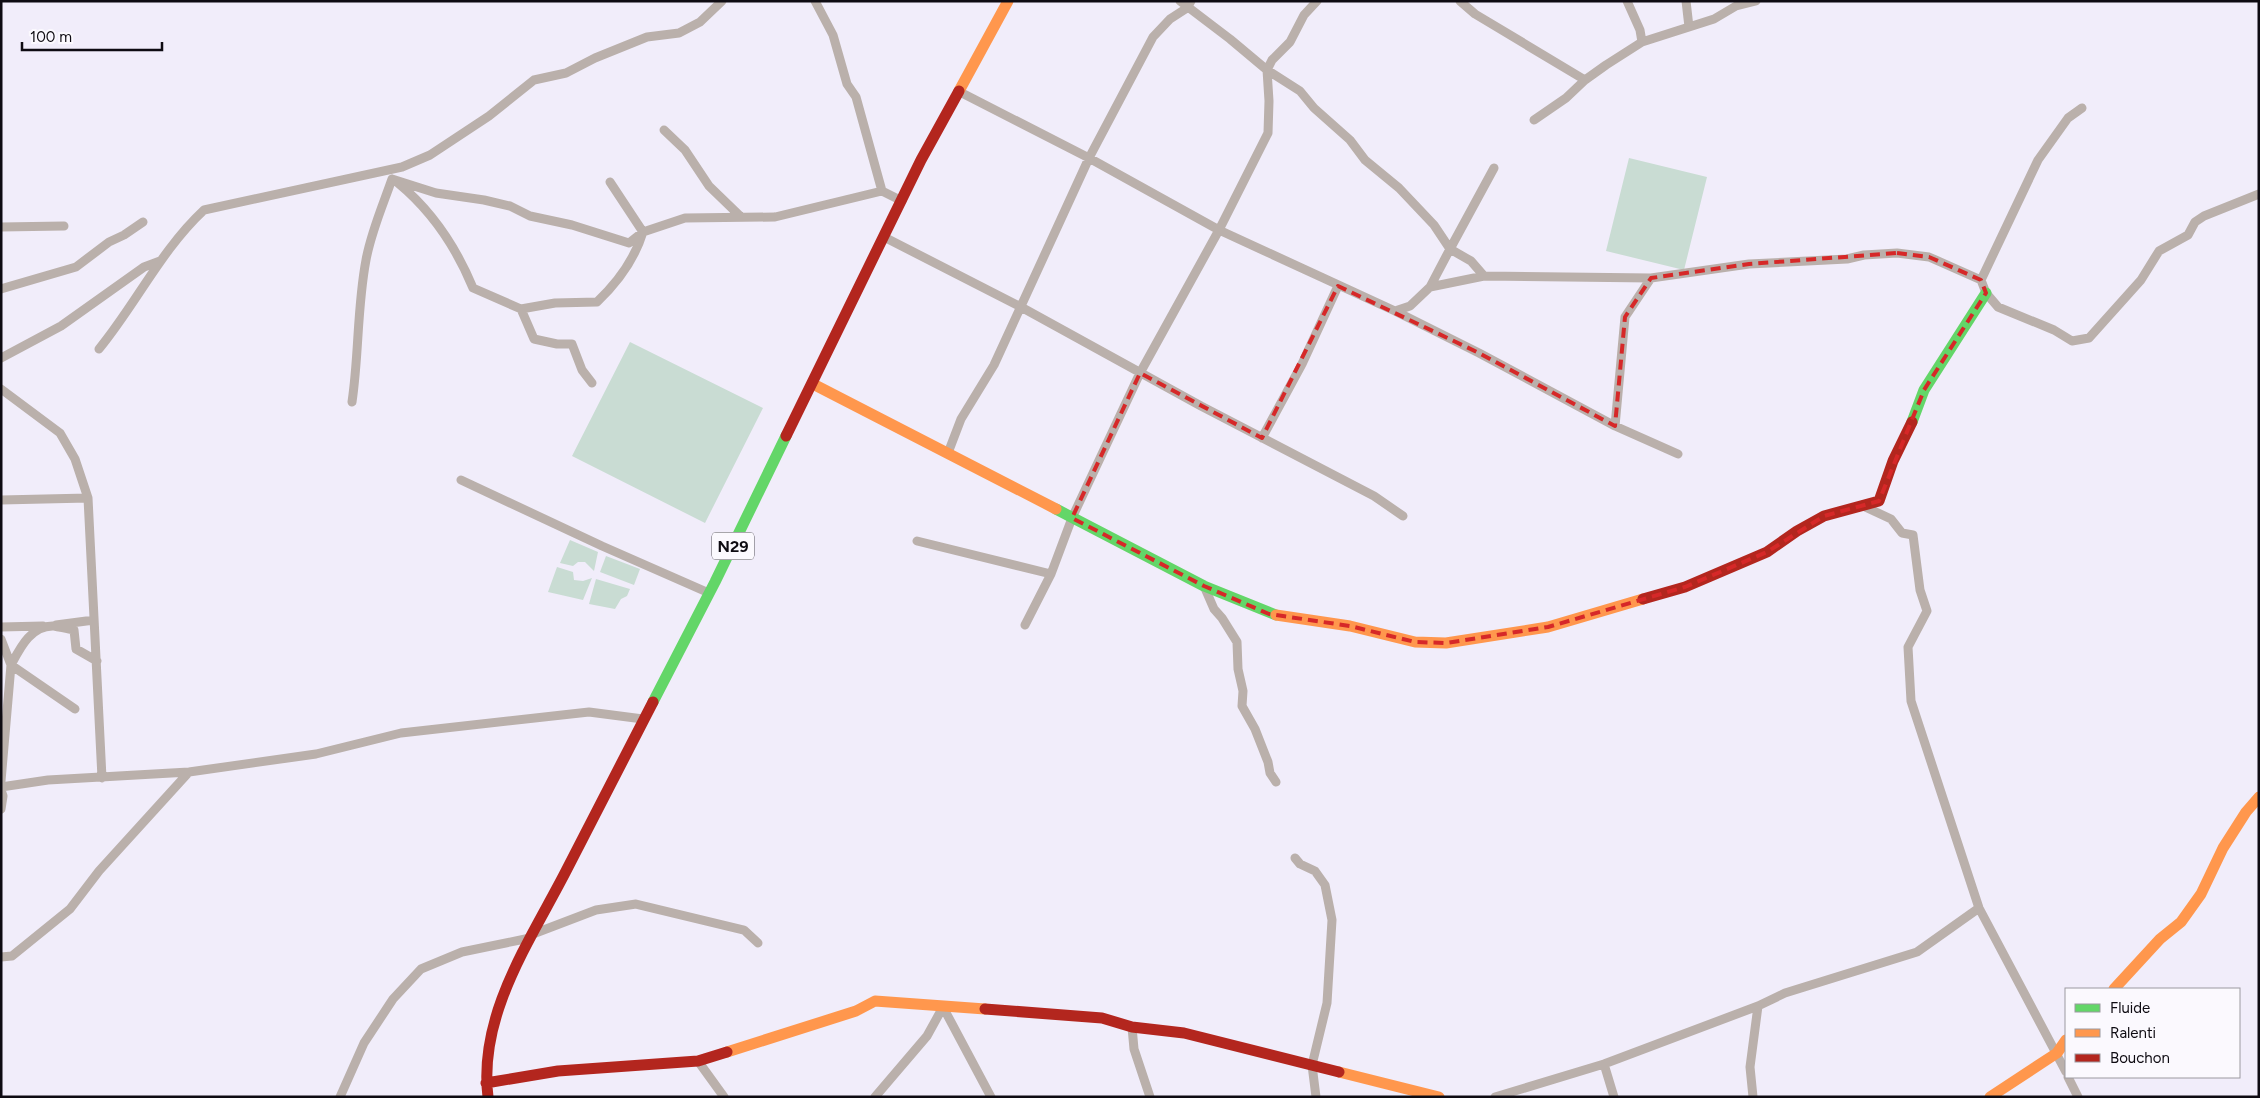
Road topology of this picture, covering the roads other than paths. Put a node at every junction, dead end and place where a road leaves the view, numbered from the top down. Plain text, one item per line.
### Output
1 (722, 1) edge
2 (815, 1) edge
3 (1008, 1) edge
4 (1180, 1) edge
5 (1317, 1) edge
6 (1460, 1) edge
7 (1627, 1) edge
8 (1686, 1) edge
9 (1756, 1) edge
10 (1189, 5) edge
11 (1689, 27) junction
12 (1642, 42) junction
13 (1267, 70) junction
14 (1585, 80) junction
15 (958, 91) junction
16 (2082, 108) dead end
17 (1534, 120) dead end
18 (664, 130) dead end
19 (1089, 158) junction
20 (1494, 168) dead end
21 (392, 179) junction
22 (610, 182) dead end
23 (882, 191) junction
24 (2259, 194) edge
25 (902, 201) junction
26 (740, 216) junction
27 (143, 222) dead end
28 (64, 226) dead end
29 (1, 227) edge
30 (1219, 230) junction
31 (643, 232) junction
32 (884, 237) junction
33 (1450, 249) junction
34 (160, 261) junction
35 (1484, 276) junction
36 (1651, 278) junction
37 (1980, 280) junction
38 (1338, 286) junction
39 (1430, 288) junction
40 (1, 289) edge
41 (1986, 292) junction
42 (1021, 307) junction
43 (521, 309) junction
44 (1394, 311) junction
45 (99, 349) dead end
46 (1, 358) edge
47 (1140, 373) junction
48 (592, 383) dead end
49 (813, 384) junction
50 (1, 389) edge
51 (352, 402) dead end
52 (1615, 426) junction
53 (1262, 438) junction
54 (948, 453) junction
55 (1678, 454) dead end
56 (461, 480) dead end
57 (88, 498) junction
58 (1, 500) edge
59 (1863, 506) junction
60 (1403, 516) dead end
61 (1072, 518) junction
62 (917, 541) dead end
63 (1051, 574) junction
64 (1204, 586) junction
65 (709, 593) junction
66 (94, 620) junction
67 (1025, 625) dead end
68 (54, 626) junction
69 (1, 627) edge
70 (1, 639) edge
71 (97, 661) junction
72 (11, 665) junction
73 (74, 709) dead end
74 (643, 719) junction
75 (189, 772) junction
76 (102, 778) junction
77 (1, 781) edge
78 (1276, 782) dead end
79 (1, 788) edge
80 (2259, 797) edge
81 (1, 810) edge
82 (1295, 858) dead end
83 (1979, 908) junction
84 (531, 936) junction
85 (758, 943) dead end
86 (1, 957) edge
87 (2115, 988) edge
88 (1758, 1006) junction
89 (943, 1007) junction
90 (1132, 1027) junction
91 (2065, 1041) edge
92 (2057, 1052) junction
93 (698, 1061) junction
94 (1604, 1064) junction
95 (1312, 1065) junction
96 (2065, 1070) edge
97 (2068, 1078) edge
98 (486, 1083) junction
99 (340, 1097) edge
100 (488, 1097) edge
101 (724, 1097) edge
102 (875, 1097) edge
103 (991, 1097) edge
104 (1150, 1097) edge
105 (1316, 1097) edge
106 (1439, 1097) edge
107 (1495, 1097) edge
108 (1614, 1097) edge
109 (1754, 1097) edge
110 (1990, 1097) edge
111 (2078, 1097) edge

1 - 34 street
2 - 23 street
3 - 15 street, N29
4 - 10 street
5 - 13 street
6 - 14 street
7 - 12 street
8 - 11 street
9 - 11 street
10 - 13 street
10 - 19 street
11 - 12 street
12 - 14 street
13 - 30 street
13 - 33 street
14 - 17 street
15 - 19 street
15 - 25 street, N29
16 - 37 street
18 - 26 street
19 - 30 street
19 - 42 street
20 - 33 street
21 - 31 street
21 - 43 street
21 - 51 street
22 - 31 street
23 - 25 street
23 - 26 street
24 - 41 street
25 - 32 street, N29
26 - 31 street
27 - 40 street
28 - 29 street
30 - 38 street
30 - 47 street
31 - 43 street
32 - 42 street
32 - 49 street, N29
33 - 35 street
33 - 39 street
34 - 45 street
34 - 46 street
35 - 36 street
35 - 39 street
36 - 37 street
36 - 52 street
37 - 41 street
38 - 44 street
38 - 53 street
39 - 44 street
41 - 59 street
42 - 47 street
42 - 54 street
43 - 48 street
44 - 52 street
47 - 53 street
47 - 61 street
49 - 54 street
49 - 65 street, N29
50 - 57 street
52 - 55 street
53 - 60 street
54 - 61 street
56 - 65 street
57 - 58 street
57 - 66 street
59 - 64 street
59 - 83 street
61 - 63 street
61 - 64 street
62 - 63 street
63 - 67 street
64 - 78 street
65 - 74 street, N29
66 - 68 street
66 - 71 street
68 - 69 street
68 - 71 street
68 - 72 street
70 - 72 street
71 - 76 street
72 - 73 street
72 - 77 street
74 - 75 street
74 - 84 street, N29
75 - 76 street
75 - 86 street
76 - 79 street
79 - 81 street
80 - 87 street
82 - 95 street
83 - 88 street
83 - 92 street
84 - 85 street
84 - 98 street, N29
84 - 99 street
88 - 94 street
88 - 109 street
89 - 90 street
89 - 93 street
89 - 102 street
89 - 103 street
90 - 95 street
90 - 104 street
91 - 92 street
92 - 96 street
92 - 110 street
93 - 98 street
93 - 101 street
94 - 107 street
94 - 108 street
95 - 105 street
95 - 106 street
97 - 111 street
98 - 100 street, N29

